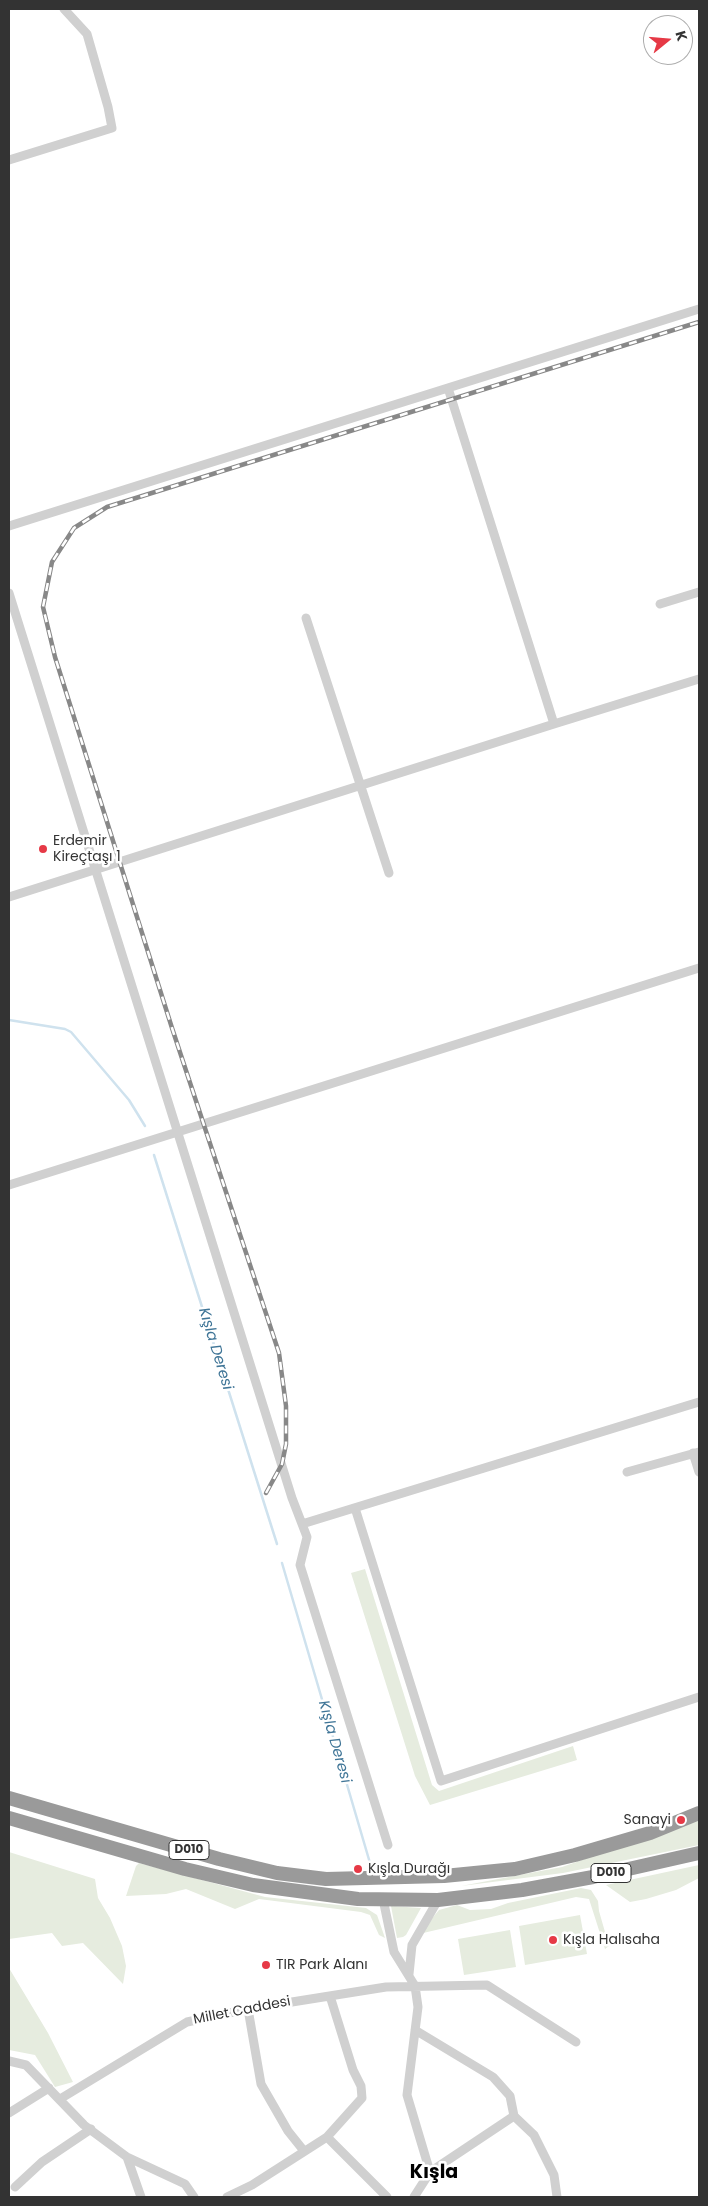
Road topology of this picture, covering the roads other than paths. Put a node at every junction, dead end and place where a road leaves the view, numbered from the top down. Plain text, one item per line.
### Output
1 (64, 9) edge
2 (9, 160) edge
3 (699, 309) edge
4 (448, 388) junction
5 (9, 526) edge
6 (699, 592) edge
7 (9, 593) edge
8 (660, 604) dead end
9 (306, 618) dead end
10 (699, 679) edge
11 (554, 724) junction
12 (360, 786) junction
13 (95, 870) junction
14 (389, 873) dead end
15 (9, 897) edge
16 (699, 968) edge
17 (178, 1132) junction
18 (9, 1185) edge
19 (699, 1402) edge
20 (696, 1452) edge
21 (627, 1472) dead end
22 (699, 1472) edge
23 (355, 1508) junction
24 (302, 1524) junction
25 (699, 1697) edge
26 (9, 1798) edge
27 (699, 1813) edge
28 (9, 1818) edge
29 (388, 1845) dead end
30 (699, 1853) edge
31 (383, 1899) junction
32 (438, 1900) junction
33 (409, 1974) junction
34 (416, 1986) junction
35 (330, 1996) junction
36 (248, 2009) junction
37 (415, 2030) junction
38 (576, 2042) dead end
39 (9, 2061) edge
40 (49, 2088) junction
41 (60, 2099) junction
42 (9, 2113) edge
43 (514, 2116) junction
44 (91, 2129) junction
45 (327, 2138) junction
46 (304, 2151) junction
47 (127, 2157) junction
48 (430, 2172) junction
49 (15, 2187) dead end
50 (141, 2197) edge
51 (194, 2197) edge
52 (227, 2197) edge
53 (387, 2197) edge
54 (414, 2197) edge
55 (556, 2197) edge

1 - 2 street
3 - 4 street
4 - 5 street
4 - 11 street
6 - 8 street
7 - 13 street
9 - 12 street
10 - 11 street
11 - 12 street
12 - 13 street
12 - 14 street
13 - 15 street
13 - 17 street
16 - 17 street
17 - 18 street
17 - 24 street
19 - 23 street
20 - 21 street
20 - 22 street
23 - 24 street
23 - 25 street
24 - 29 street
26 - 27 highway, D010
28 - 31 highway, D010
30 - 32 highway, D010
31 - 32 highway, D010
31 - 33 street
32 - 33 street
33 - 34 street
34 - 35 street, Millet Caddesi
34 - 37 street
34 - 38 street, Millet Caddesi
35 - 36 street, Millet Caddesi
35 - 45 street
36 - 41 street, Millet Caddesi
36 - 46 street
37 - 43 street
37 - 48 street
39 - 40 street
40 - 41 street
40 - 42 street
41 - 44 street
43 - 48 street
43 - 55 street
44 - 47 street
44 - 49 street
45 - 46 street
45 - 53 street
46 - 52 street
47 - 50 street
47 - 51 street
48 - 54 street

